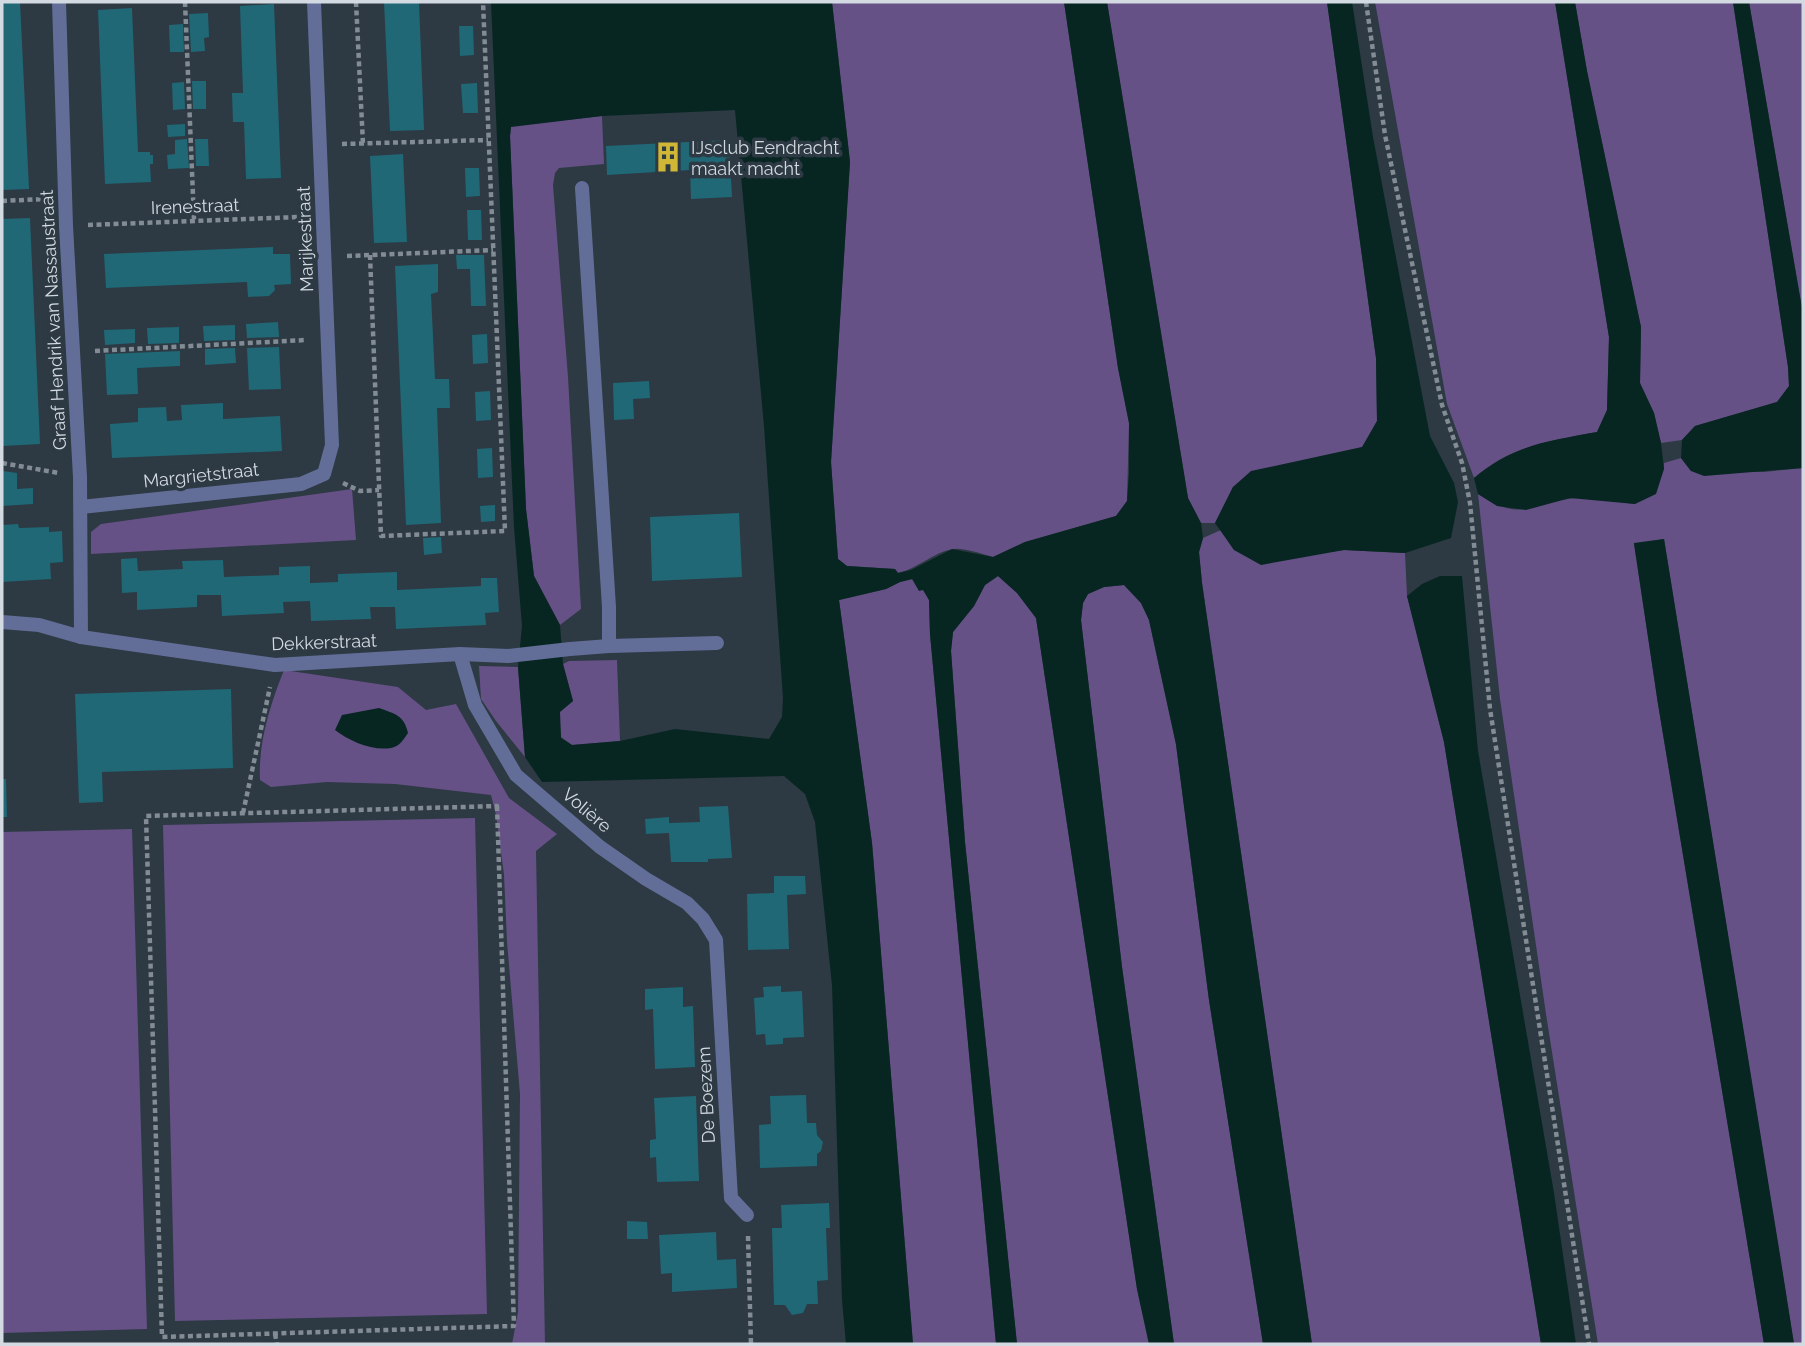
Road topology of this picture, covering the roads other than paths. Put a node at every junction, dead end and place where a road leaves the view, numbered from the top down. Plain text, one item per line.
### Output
1 (59, 2) edge
2 (314, 2) edge
3 (582, 188) dead end
4 (324, 474) joint
5 (81, 507) junction
6 (2, 622) edge
7 (81, 637) junction
8 (717, 643) dead end
9 (608, 646) junction
10 (460, 654) junction
11 (718, 967) joint
12 (747, 1214) road end

1 - 5 street, Graaf Hendrik van Nassaustraat
2 - 4 street, Marijkestraat
3 - 9 street
4 - 5 street, Margrietstraat
5 - 7 street, Graaf Hendrik van Nassaustraat
6 - 7 street, Dekkerstraat
7 - 10 street, Dekkerstraat
8 - 9 street, Dekkerstraat
9 - 10 street, Dekkerstraat
10 - 11 street, Volière
11 - 12 street, De Boezem

